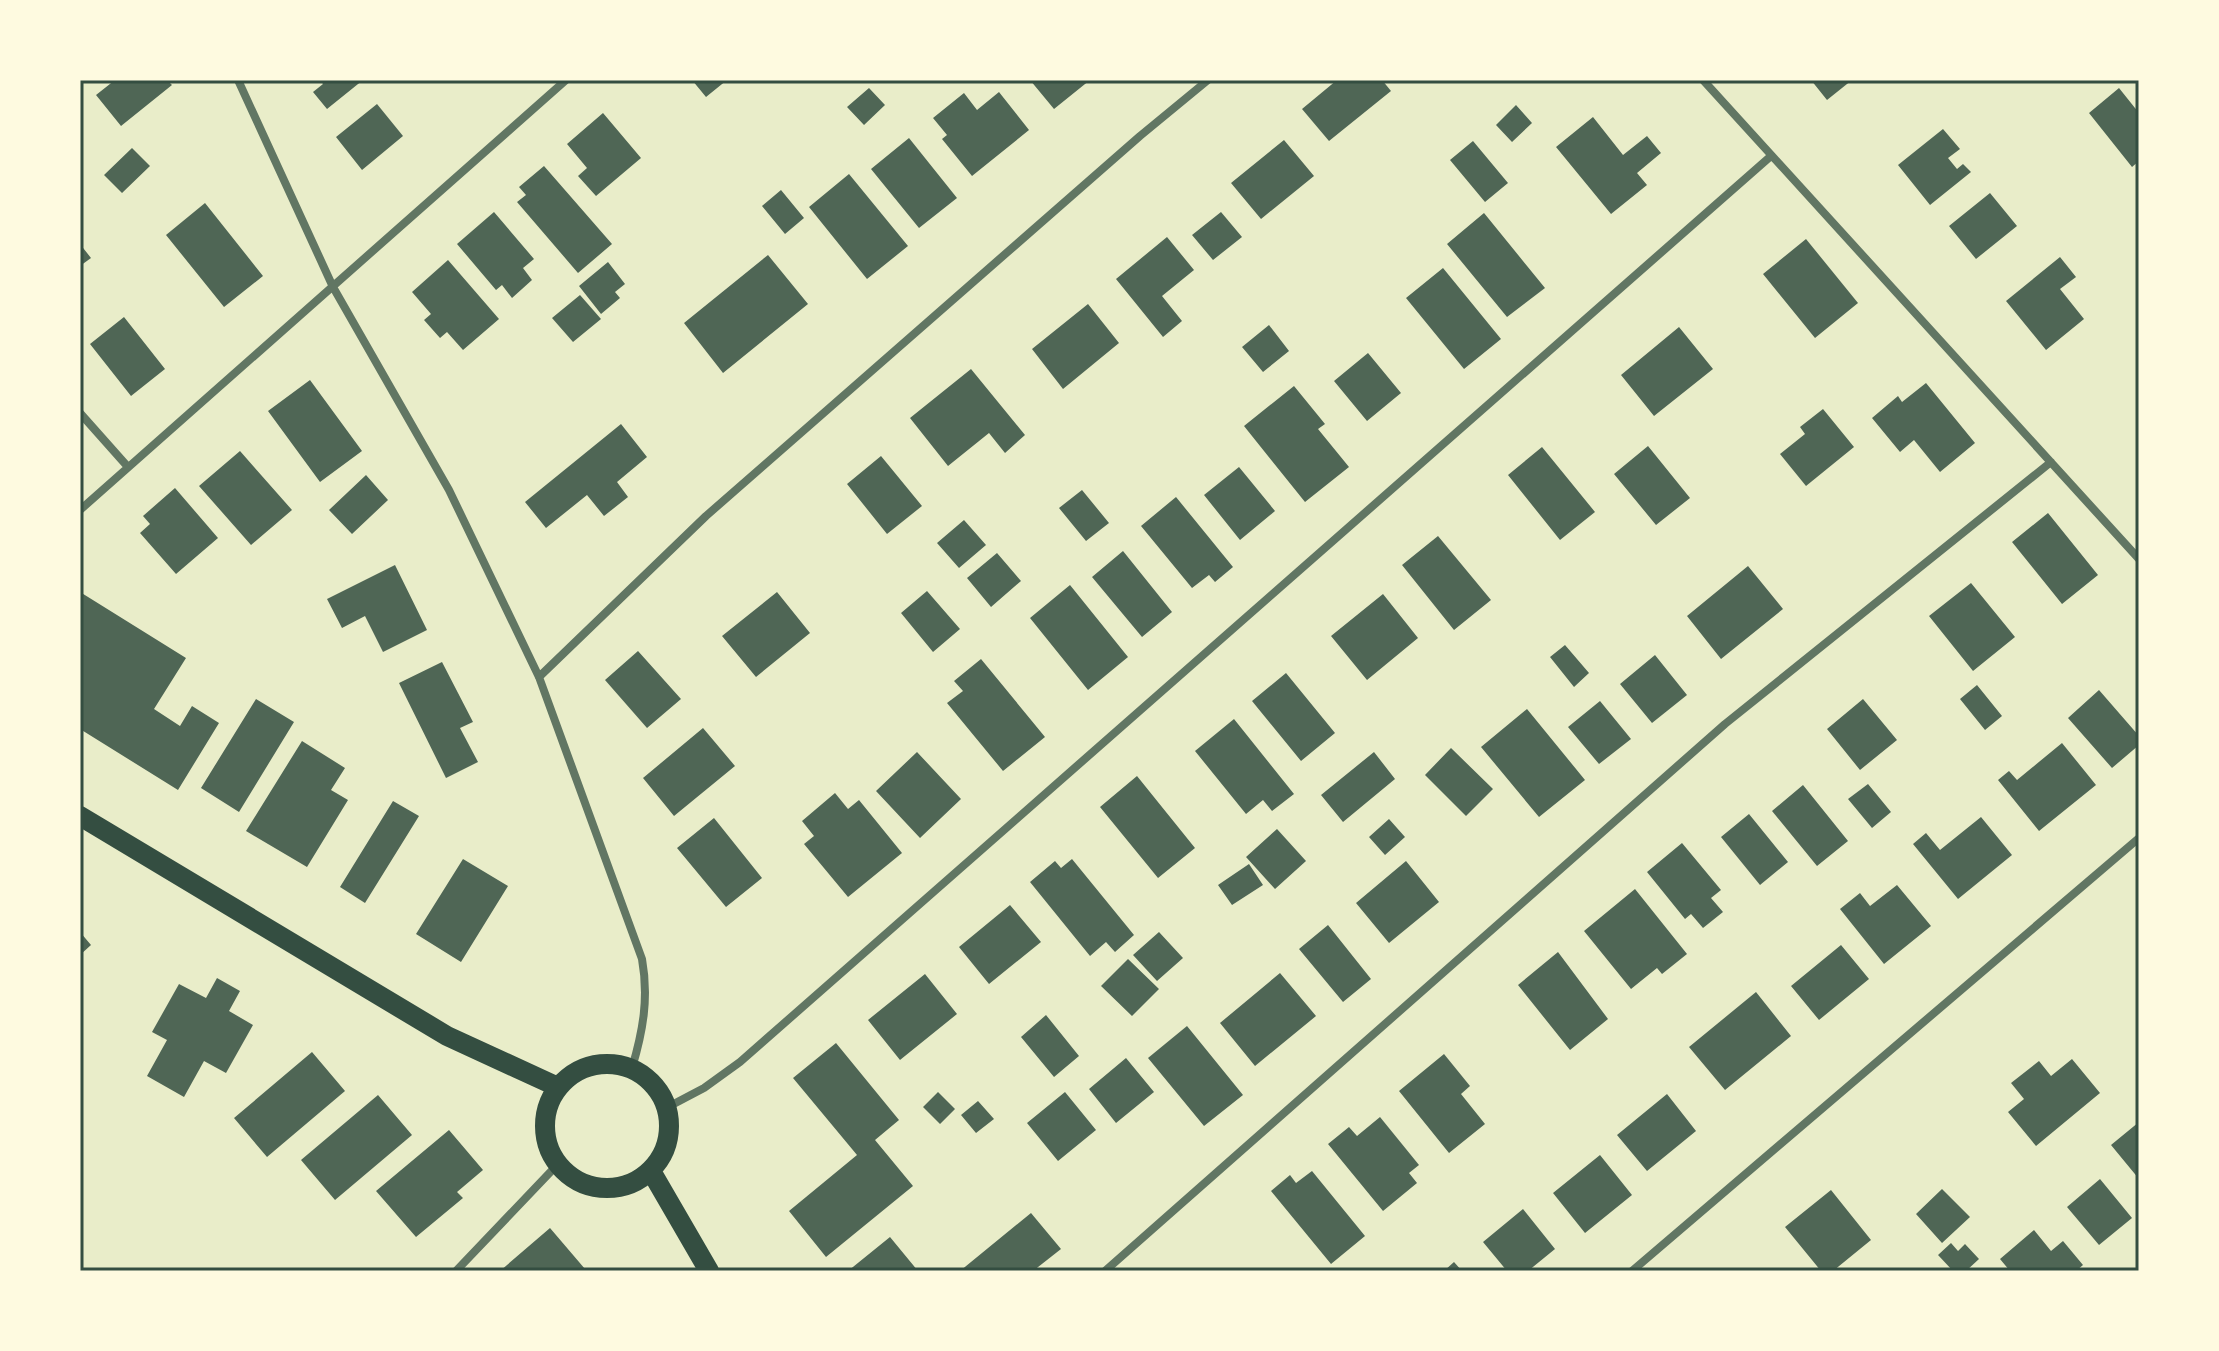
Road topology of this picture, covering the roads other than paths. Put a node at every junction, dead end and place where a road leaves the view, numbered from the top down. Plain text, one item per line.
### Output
1 (238, 80) edge
2 (566, 80) edge
3 (1208, 80) edge
4 (1703, 80) edge
5 (1771, 156) junction
6 (333, 287) junction
7 (80, 413) edge
8 (2051, 462) junction
9 (128, 467) junction
10 (80, 510) edge
11 (2139, 559) edge
12 (539, 677) junction
13 (80, 816) edge
14 (2139, 838) edge
15 (632, 1068) junction
16 (558, 1087) junction
17 (666, 1108) junction
18 (558, 1164) junction
19 (651, 1171) junction
20 (456, 1271) edge
21 (709, 1271) edge
22 (1105, 1271) edge
23 (1632, 1271) edge

1 - 6 street
2 - 6 street
3 - 12 street
4 - 5 street
5 - 8 street
5 - 17 street
6 - 9 street
6 - 12 street
7 - 9 street
8 - 11 street
8 - 22 street
9 - 10 street
12 - 15 street
13 - 16 main road
14 - 23 street
15 - 16 main road
15 - 17 main road
16 - 18 main road
17 - 19 main road
18 - 19 main road
18 - 20 street
19 - 21 main road

